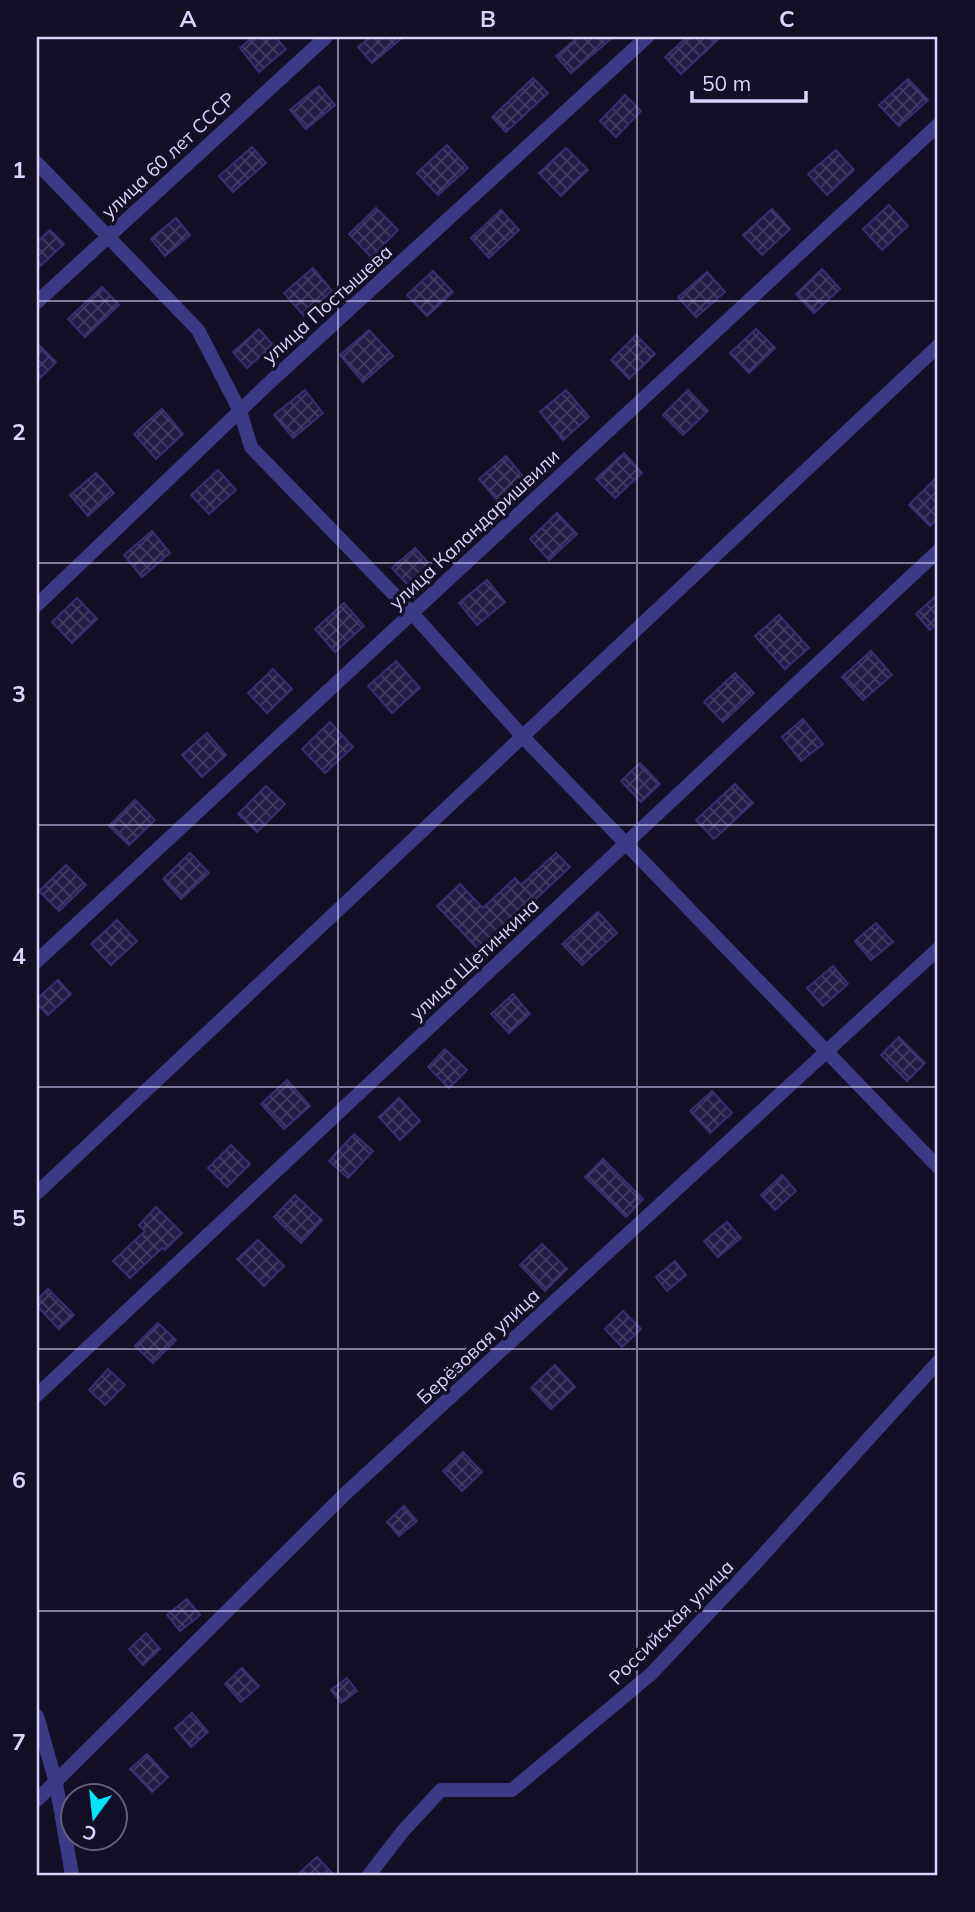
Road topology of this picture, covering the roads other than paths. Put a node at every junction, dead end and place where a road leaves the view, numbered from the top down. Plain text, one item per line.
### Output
1 (326, 37) edge
2 (647, 37) edge
3 (938, 125) edge
4 (37, 163) edge
5 (109, 236) junction
6 (37, 302) edge
7 (938, 346) edge
8 (240, 411) junction
9 (938, 551) edge
10 (37, 605) edge
11 (412, 613) junction
12 (523, 737) junction
13 (626, 843) junction
14 (938, 949) edge
15 (37, 961) edge
16 (826, 1052) junction
17 (938, 1167) edge
18 (37, 1193) edge
19 (938, 1362) edge
20 (37, 1395) edge
21 (37, 1716) edge
22 (55, 1783) junction
23 (37, 1800) edge
24 (72, 1875) edge
25 (369, 1875) edge

1 - 5 street, улица 60 лет СССР
2 - 8 street, улица Постышева
3 - 11 street, улица Каландаришвили
4 - 5 street
5 - 6 street, улица 60 лет СССР
5 - 8 street
7 - 12 street
8 - 10 street, улица Постышева
8 - 11 street
9 - 13 street, улица Щетинкина
11 - 12 street
11 - 15 street, улица Каландаришвили
12 - 13 street
12 - 18 street
13 - 16 street
13 - 20 street, улица Щетинкина
14 - 16 street, Берёзовая улица
16 - 17 street
16 - 22 street, Берёзовая улица
19 - 25 street, Российская улица
21 - 22 street
22 - 23 street, Берёзовая улица
22 - 24 street

